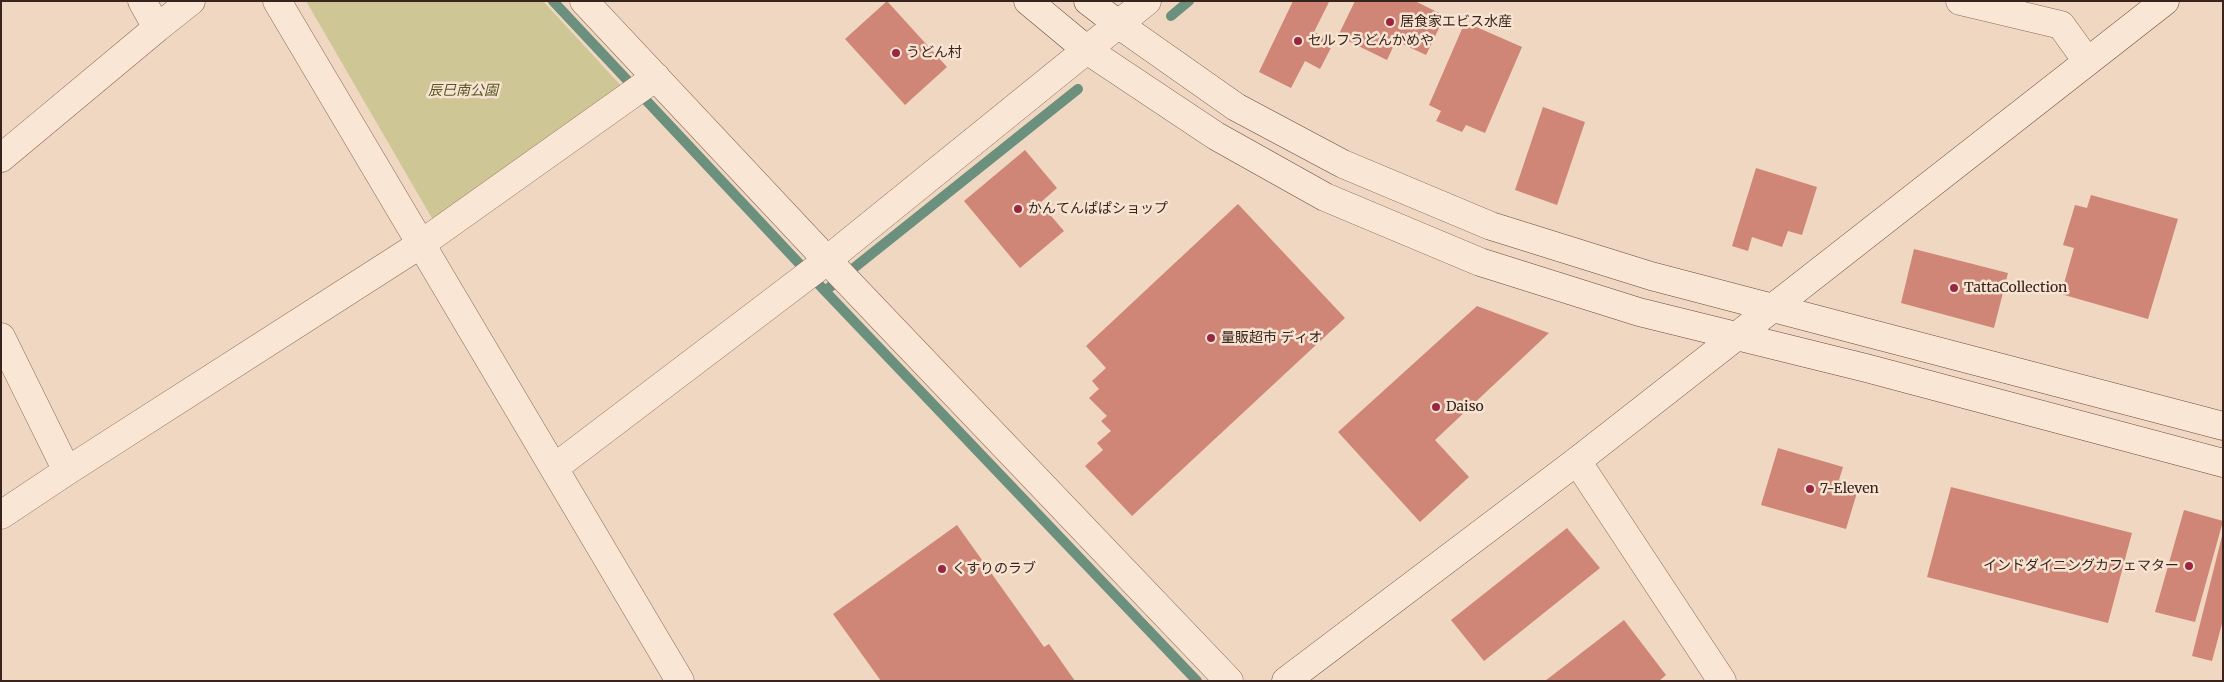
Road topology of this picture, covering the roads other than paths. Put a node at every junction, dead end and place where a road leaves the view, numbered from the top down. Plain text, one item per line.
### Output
1 (142, 1) edge
2 (191, 1) edge
3 (277, 1) edge
4 (584, 1) edge
5 (1028, 1) edge
6 (1088, 1) edge
7 (1147, 1) edge
8 (1960, 1) edge
9 (2164, 1) edge
10 (1118, 24) junction
11 (157, 28) junction
12 (1087, 50) junction
13 (2087, 61) junction
14 (643, 86) junction
15 (1, 158) edge
16 (421, 244) junction
17 (826, 272) junction
18 (1773, 310) junction
19 (1738, 335) junction
20 (1, 337) edge
21 (2223, 426) edge
22 (1576, 461) junction
23 (2223, 463) edge
24 (554, 468) junction
25 (66, 471) junction
26 (1, 515) edge
27 (680, 681) edge
28 (1229, 681) edge
29 (1286, 681) edge
30 (1722, 681) edge

1 - 11 street
2 - 11 street
3 - 16 street
4 - 14 street
5 - 12 street
6 - 10 street
7 - 10 street
8 - 13 street
9 - 13 street
10 - 12 street
10 - 18 street
11 - 15 street
12 - 17 street
12 - 19 street
13 - 18 street
14 - 16 street
14 - 17 street
16 - 24 street
16 - 25 street
17 - 24 street
17 - 28 street
18 - 19 street
18 - 21 street
19 - 22 street
19 - 23 street
20 - 25 street
22 - 29 street
22 - 30 street
24 - 27 street
25 - 26 street

